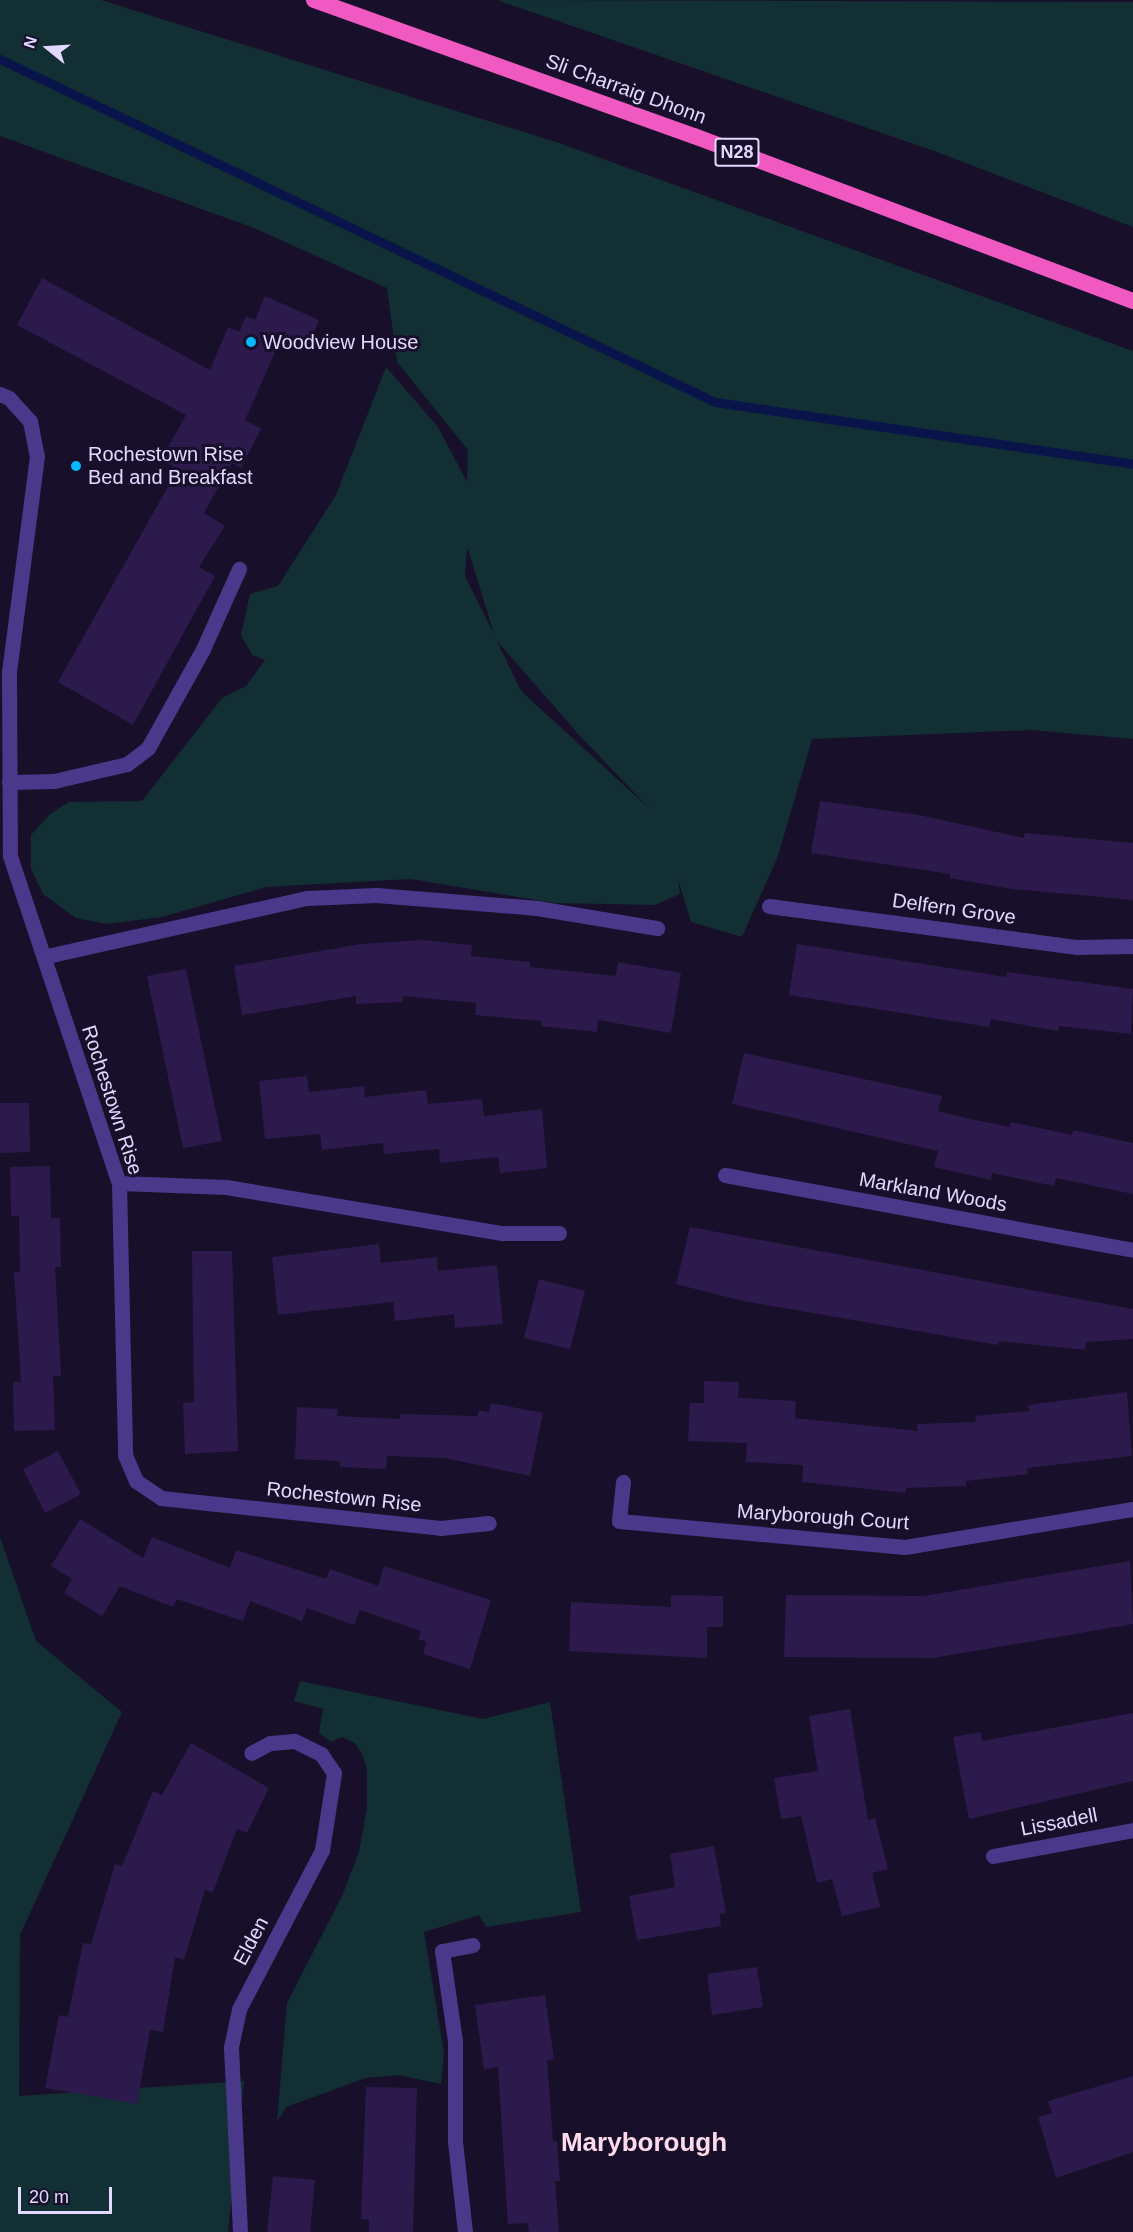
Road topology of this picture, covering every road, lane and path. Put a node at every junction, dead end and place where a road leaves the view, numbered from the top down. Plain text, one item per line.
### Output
1 (302, 0) edge
2 (315, 0) edge
3 (340, 9) junction
4 (1133, 301) edge
5 (0, 394) edge
6 (239, 569) dead end
7 (9, 782) junction
8 (769, 906) dead end
9 (657, 928) dead end
10 (1133, 946) edge
11 (47, 956) junction
12 (725, 1175) dead end
13 (118, 1183) junction
14 (559, 1233) dead end
15 (1133, 1250) edge
16 (623, 1482) dead end
17 (1133, 1509) edge
18 (489, 1522) dead end
19 (251, 1754) dead end
20 (1133, 1830) edge
21 (993, 1856) dead end
22 (472, 1945) dead end
23 (240, 2232) edge
24 (465, 2232) edge

1 - 3 highway, Sli Charraig Dhonn / N28
2 - 3 highway, Sli Charraig Dhonn / N28
3 - 4 highway, Sli Charraig Dhonn / N28
5 - 7 street, Rochestown Rise
6 - 7 street
7 - 11 street, Rochestown Rise
8 - 10 street, Delfern Grove
9 - 11 street
11 - 13 street, Rochestown Rise
12 - 15 street, Markland Woods
13 - 14 street
13 - 18 street, Rochestown Rise
16 - 17 street, Maryborough Court
19 - 23 street, Elden
20 - 21 street, Lissadell
22 - 24 street

